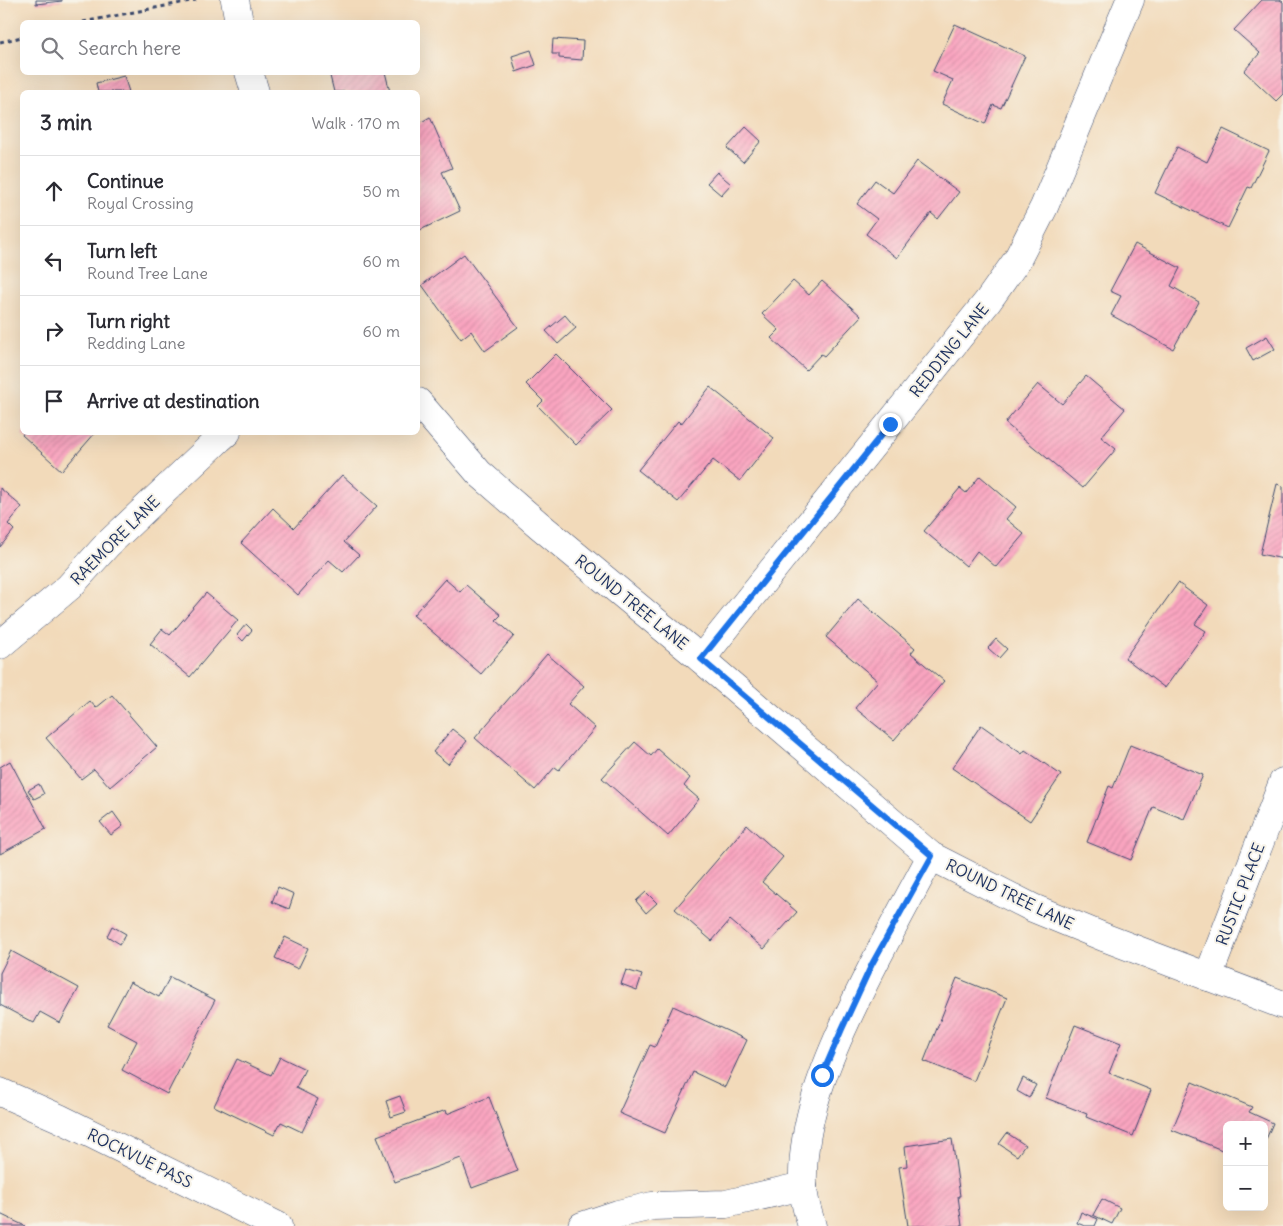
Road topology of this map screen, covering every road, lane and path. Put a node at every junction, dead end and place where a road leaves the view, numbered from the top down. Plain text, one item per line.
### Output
1 (196, 0) edge
2 (235, 0) edge
3 (1130, 0) edge
4 (93, 20) edge
5 (239, 20) edge
6 (20, 37) edge
7 (0, 42) edge
8 (250, 75) edge
9 (254, 90) edge
10 (420, 404) edge
11 (224, 435) edge
12 (0, 645) edge
13 (701, 659) junction
14 (1283, 782) edge
15 (932, 856) junction
16 (1208, 977) junction
17 (1283, 1005) edge
18 (0, 1092) edge
19 (803, 1186) junction
20 (278, 1226) edge
21 (582, 1226) edge
22 (812, 1226) edge

1 - 4 path
2 - 5 street
3 - 13 street, REDDING LANE
6 - 7 path
8 - 9 street
10 - 13 street, ROUND TREE LANE
11 - 12 street, RAEMORE LANE
13 - 15 street, ROUND TREE LANE
14 - 16 street, RUSTIC PLACE
15 - 16 street, ROUND TREE LANE
15 - 19 street
16 - 17 street, ROUND TREE LANE
18 - 20 street, ROCKVUE PASS
19 - 21 street
19 - 22 street

